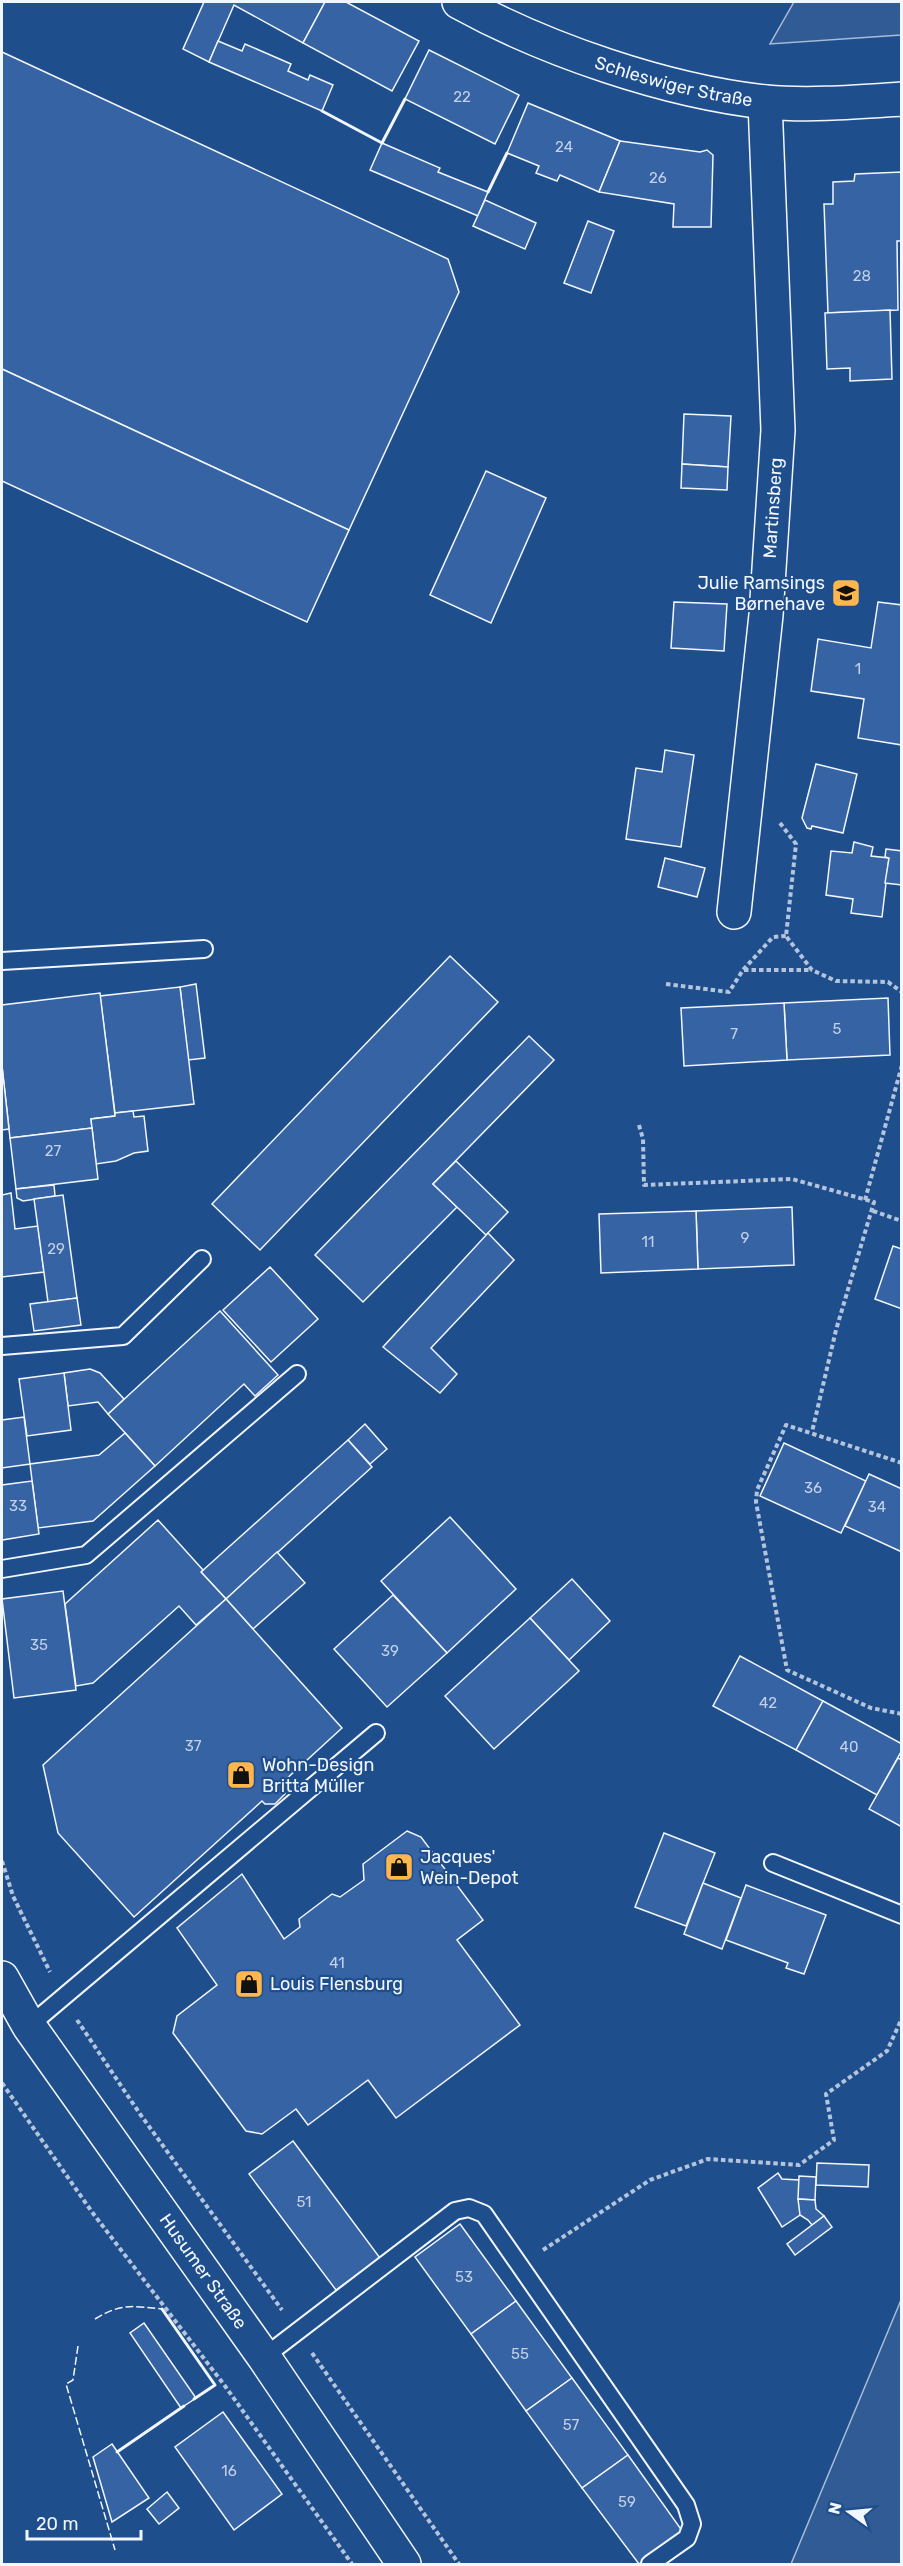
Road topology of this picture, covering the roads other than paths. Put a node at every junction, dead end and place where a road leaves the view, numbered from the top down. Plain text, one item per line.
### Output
1 (459, 2) edge
2 (902, 99) edge
3 (765, 102) junction
4 (734, 912) dead end
5 (204, 949) dead end
6 (2, 961) edge
7 (202, 1259) dead end
8 (2, 1346) edge
9 (297, 1374) dead end
10 (2, 1569) edge
11 (376, 1733) dead end
12 (773, 1863) dead end
13 (902, 1915) edge
14 (2, 1978) edge
15 (29, 2026) junction
16 (264, 2357) junction
17 (404, 2565) edge
18 (650, 2565) edge

1 - 3 main road, Schleswiger Straße
2 - 3 main road, Schleswiger Straße
3 - 4 main road, Martinsberg
5 - 6 lane
7 - 8 lane
9 - 10 lane
11 - 15 lane
12 - 13 lane
14 - 15 main road, Husumer Straße
15 - 16 main road, Husumer Straße
16 - 17 main road, Husumer Straße
16 - 18 lane

